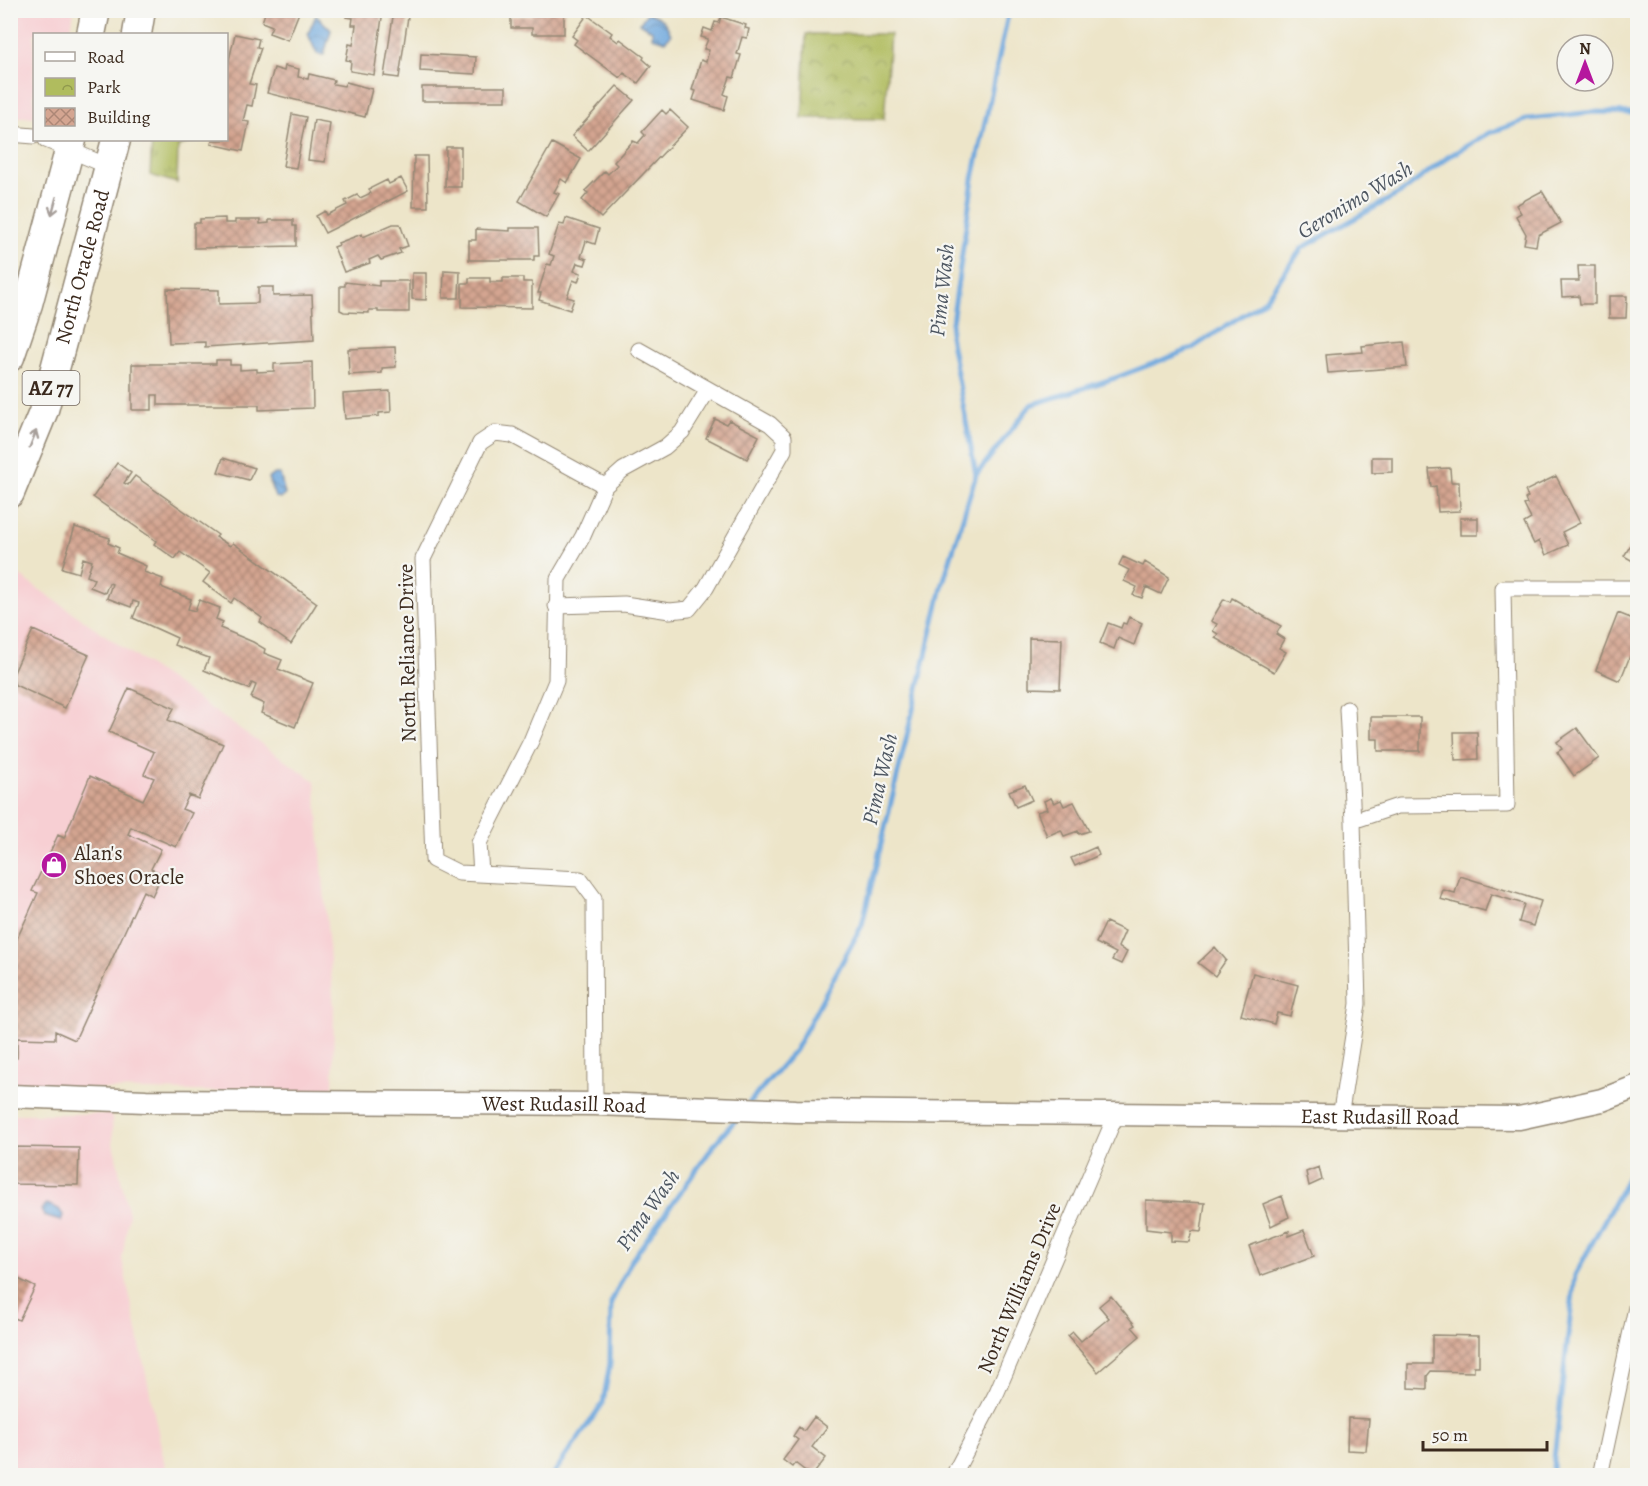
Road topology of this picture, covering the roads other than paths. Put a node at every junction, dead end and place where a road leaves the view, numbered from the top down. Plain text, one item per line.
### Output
1 (96, 10) edge
2 (141, 10) edge
3 (91, 33) edge
4 (137, 33) edge
5 (10, 134) edge
6 (33, 136) edge
7 (116, 141) edge
8 (62, 143) edge
9 (110, 167) junction
10 (639, 350) dead end
11 (10, 357) edge
12 (708, 390) junction
13 (605, 486) junction
14 (10, 493) edge
15 (1638, 588) edge
16 (556, 606) junction
17 (1347, 709) dead end
18 (1353, 821) junction
19 (481, 874) junction
20 (1638, 1086) edge
21 (10, 1096) edge
22 (595, 1104) junction
23 (1116, 1115) junction
24 (1340, 1117) junction
25 (1638, 1298) edge
26 (954, 1476) edge
27 (1600, 1476) edge

1 - 3 highway
2 - 4 highway
5 - 6 street
7 - 9 highway, North Oracle Road / AZ 77
8 - 9 street
8 -> 11 highway, North Oracle Road / AZ 77
14 -> 9 highway, North Oracle Road / AZ 77
10 - 12 street
12 - 13 street
12 - 16 street
13 - 16 street
13 - 19 street, North Reliance Drive
15 - 18 street
16 - 19 street
17 - 18 street
18 - 24 street
19 - 22 street
20 - 24 street, East Rudasill Road
21 - 22 street, West Rudasill Road
22 - 23 street, West Rudasill Road
23 - 24 street, East Rudasill Road
23 - 26 street, North Williams Drive
25 - 27 street

